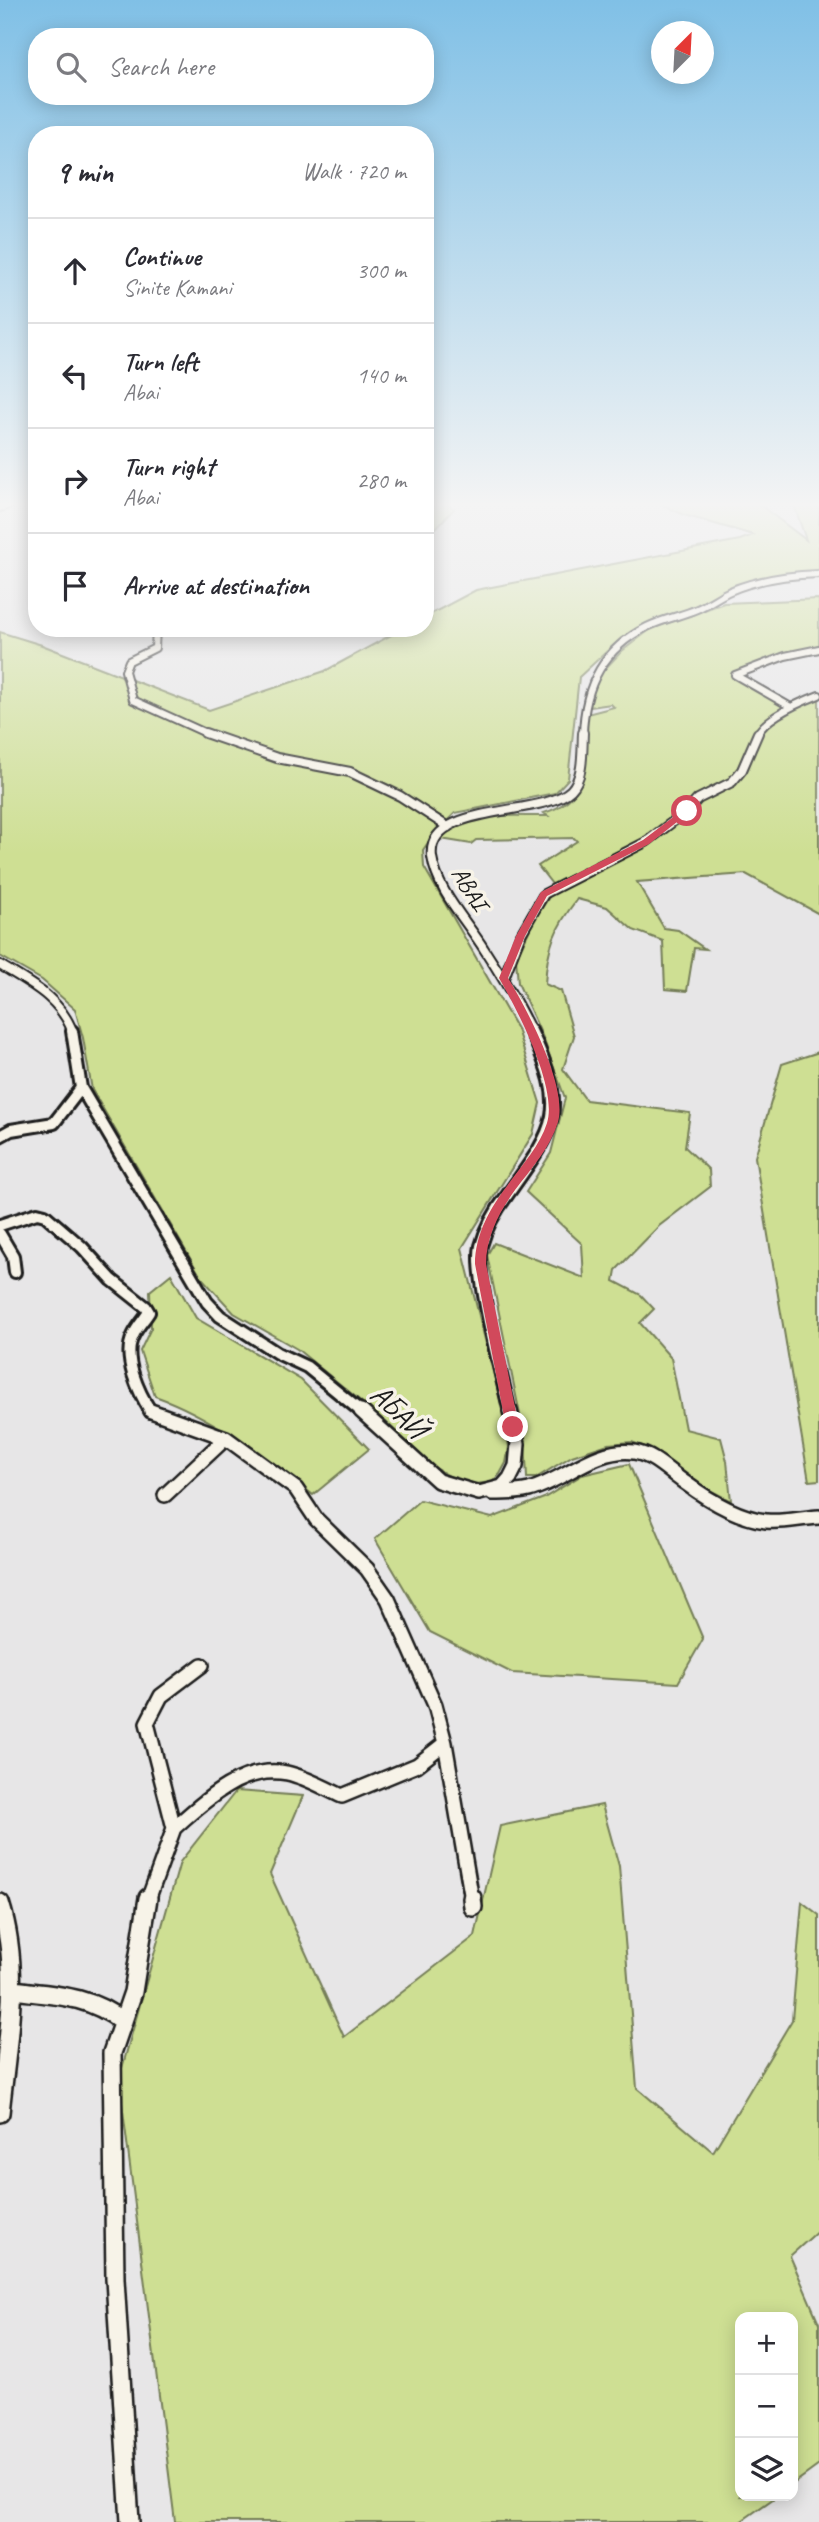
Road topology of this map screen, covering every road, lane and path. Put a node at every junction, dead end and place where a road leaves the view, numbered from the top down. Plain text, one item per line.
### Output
1 (668, 620) edge
2 (156, 637) edge
3 (819, 649) edge
4 (819, 695) edge
5 (791, 707) junction
6 (448, 827) junction
7 (0, 965) edge
8 (504, 978) junction
9 (81, 1088) junction
10 (0, 1136) edge
11 (0, 1225) edge
12 (0, 1234) edge
13 (15, 1272) dead end
14 (226, 1438) junction
15 (492, 1493) junction
16 (165, 1495) dead end
17 (819, 1517) edge
18 (202, 1665) dead end
19 (445, 1743) junction
20 (174, 1828) junction
21 (0, 1903) edge
22 (473, 1908) dead end
23 (12, 1990) junction
24 (123, 2022) junction
25 (0, 2113) edge
26 (130, 2522) edge

1 - 6 street, ABAI
2 - 6 street
3 - 5 street
4 - 5 street
5 - 8 street
6 - 8 street, ABAI
7 - 9 street
8 - 15 street, ABAI
9 - 10 street
9 - 15 street, АБАЙ
11 - 14 street
12 - 13 street
14 - 16 street
14 - 19 street
15 - 17 street, АБАЙ
18 - 20 street
19 - 20 street
19 - 22 street
20 - 24 street
21 - 23 street
23 - 24 street
23 - 25 street
24 - 26 street

